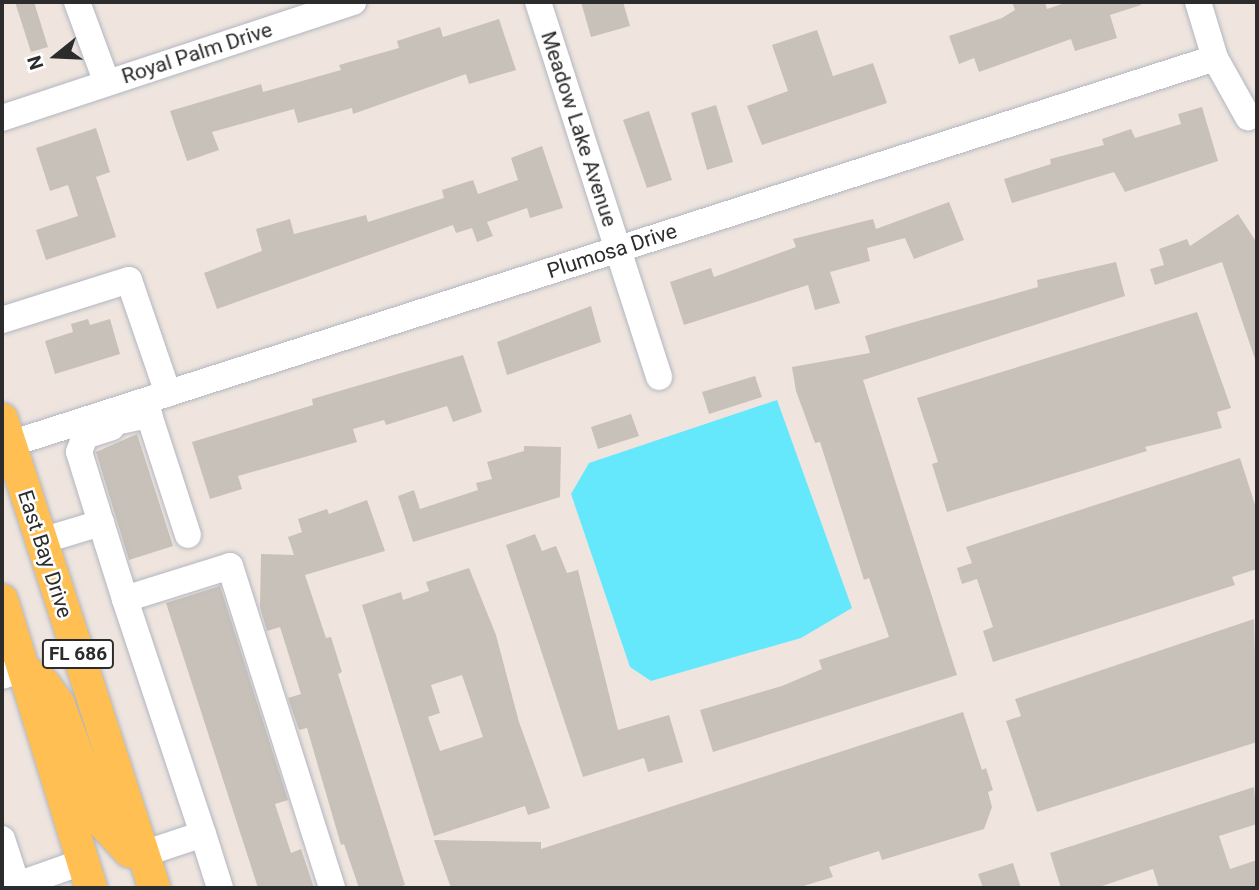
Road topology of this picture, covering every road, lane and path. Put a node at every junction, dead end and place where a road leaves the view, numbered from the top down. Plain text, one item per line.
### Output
1 (78, 2) edge
2 (353, 2) edge
3 (538, 2) edge
4 (1198, 2) edge
5 (1215, 58) junction
6 (107, 83) junction
7 (1248, 117) dead end
8 (2, 118) edge
9 (618, 250) junction
10 (2, 320) edge
11 (659, 377) dead end
12 (168, 393) junction
13 (119, 417) junction
14 (6, 431) edge
15 (101, 523) junction
16 (188, 535) dead end
17 (41, 541) junction
18 (125, 599) junction
19 (2, 600) edge
20 (13, 673) edge
21 (203, 834) junction
22 (2, 839) edge
23 (143, 854) junction
24 (87, 875) edge
25 (17, 887) edge
26 (114, 888) edge
27 (154, 888) edge
28 (220, 888) edge
29 (332, 888) edge

1 - 6 street
2 - 6 street, Royal Palm Drive
3 - 9 street, Meadow Lake Avenue
4 - 5 street
5 - 7 street
5 - 9 street, Plumosa Drive
6 - 8 street, Royal Palm Drive
9 - 11 street, Meadow Lake Avenue
9 - 12 street, Plumosa Drive
10 - 12 street
12 - 13 street, Plumosa Drive
13 - 14 street, Plumosa Drive
13 - 15 street
13 - 16 street
14 - 17 main road, East Bay Drive / FL 686
15 - 17 street
15 - 18 street
17 - 23 main road, East Bay Drive / FL 686
18 - 21 street
18 - 29 street
19 - 20 main road, FL 686
20 - 23 main road
20 - 24 main road, FL 686
21 - 23 street
21 - 28 street
22 - 25 street
23 - 27 main road, East Bay Drive / FL 686
24 - 25 street
24 - 26 main road

